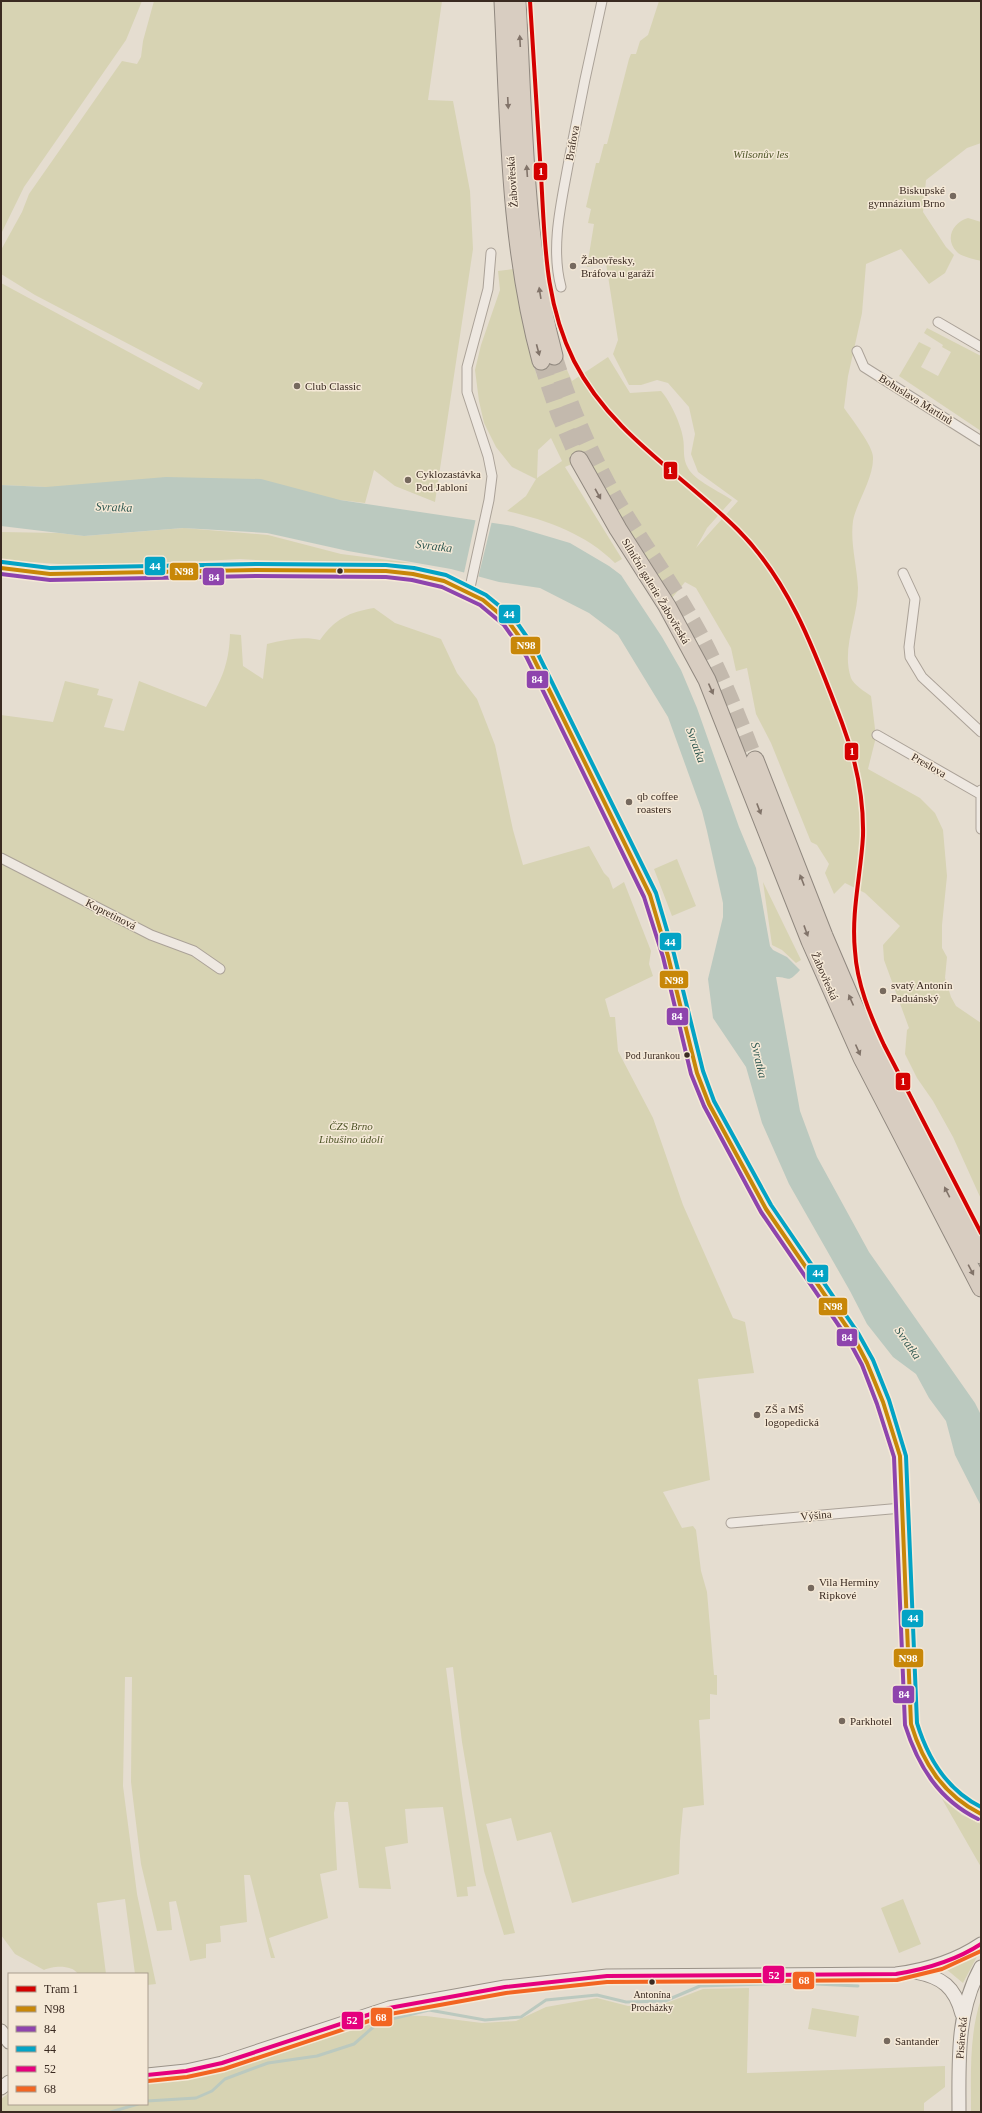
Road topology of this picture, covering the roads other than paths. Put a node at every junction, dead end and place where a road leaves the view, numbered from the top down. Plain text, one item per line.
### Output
1 (503, 1) edge
2 (517, 1) edge
3 (602, 1) edge
4 (491, 253) dead end
5 (561, 287) dead end
6 (938, 322) dead end
7 (981, 347) edge
8 (857, 351) dead end
9 (981, 441) edge
10 (579, 460) tunnel mouth
11 (1, 568) edge
12 (903, 573) dead end
13 (469, 592) junction
14 (694, 654) joint
15 (981, 732) edge
16 (877, 735) dead end
17 (755, 760) tunnel mouth
18 (980, 792) edge
19 (981, 829) edge
20 (1, 858) edge
21 (220, 969) dead end
22 (981, 1255) edge
23 (981, 1288) edge
24 (902, 1508) junction
25 (731, 1523) dead end
26 (981, 1814) edge
27 (981, 1944) edge
28 (981, 1967) edge
29 (913, 1972) junction
30 (962, 2014) junction
31 (1, 2031) edge
32 (8, 2041) edge
33 (148, 2075) edge
34 (959, 2112) edge

1 -> 2 highway, Žabovřeská
3 - 5 street, Bráfova
4 - 13 street
6 - 7 street
8 - 9 street, Bohuslava Martinů
10 -> 14 highway, Silniční galerie Žabovřeská
11 - 13 street
12 - 15 street
13 - 24 street
14 -> 23 highway, Žabovřeská
16 - 18 street, Preslova
22 -> 17 highway, Žabovřeská
18 - 19 street
20 - 21 street, Kopretinová
24 - 25 street, Výšina
24 - 26 street
27 - 29 street
28 - 30 street, Pisárecká
29 - 30 street
29 - 33 street
30 - 34 street, Pisárecká
31 - 32 street

